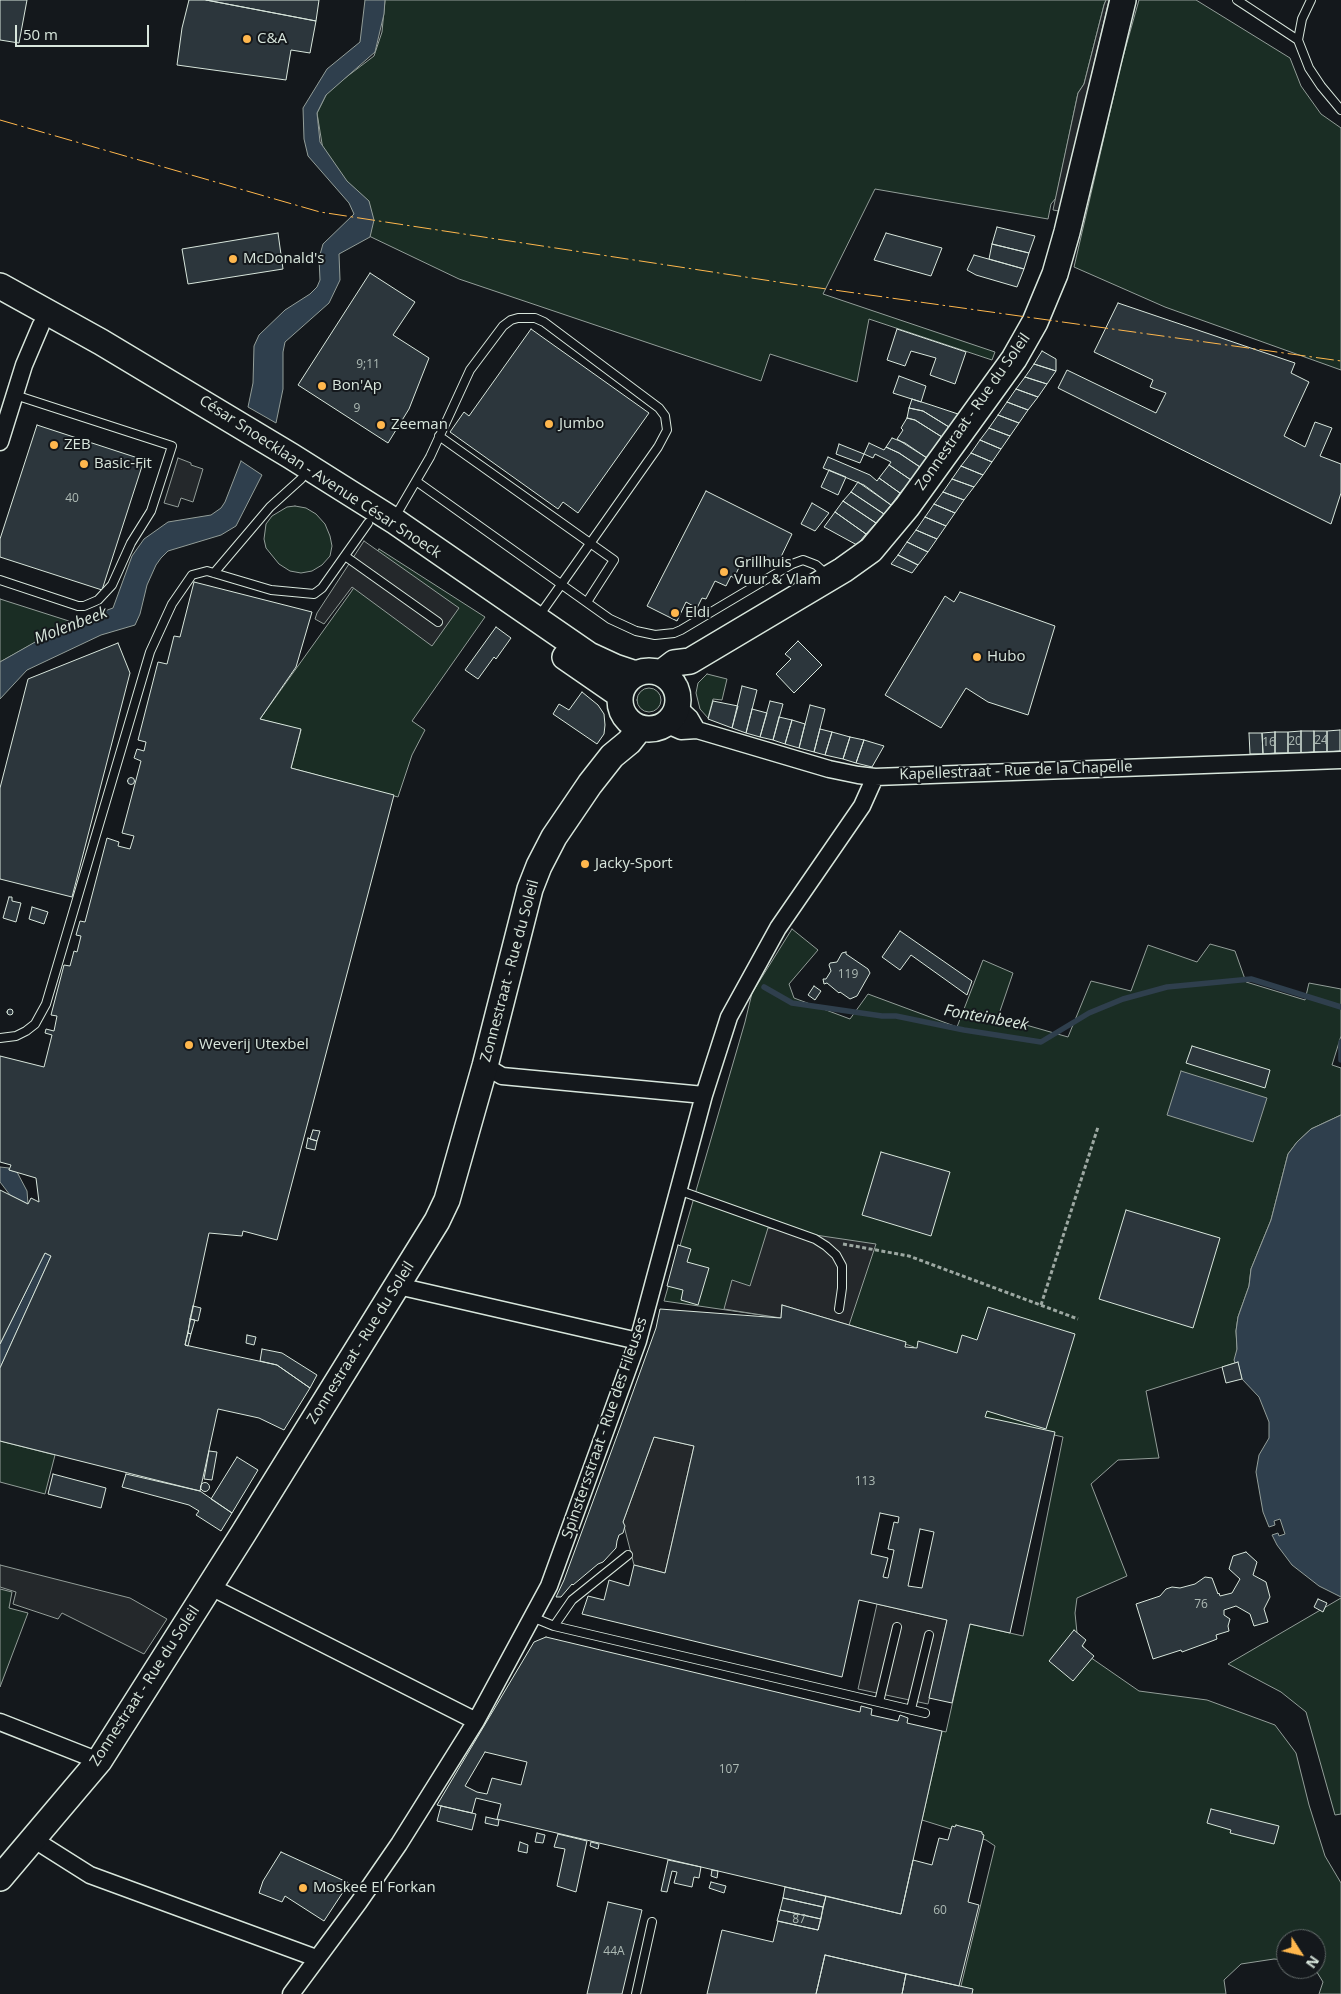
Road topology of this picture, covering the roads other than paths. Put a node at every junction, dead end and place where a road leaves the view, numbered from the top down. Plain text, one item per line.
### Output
1 (1123, 0) edge
2 (1237, 0) edge
3 (1311, 0) edge
4 (1298, 40) junction
5 (1341, 110) edge
6 (0, 286) edge
7 (0, 303) edge
8 (40, 324) junction
9 (15, 395) junction
10 (439, 436) junction
11 (0, 442) edge
12 (301, 479) junction
13 (416, 481) junction
14 (394, 520) junction
15 (368, 523) junction
16 (590, 543) junction
17 (345, 556) junction
18 (214, 573) junction
19 (830, 578) junction
20 (0, 580) edge
21 (561, 584) junction
22 (587, 602) junction
23 (536, 619) junction
24 (438, 622) dead end
25 (636, 674) junction
26 (680, 691) junction
27 (628, 713) junction
28 (697, 730) junction
29 (1341, 760) edge
30 (875, 777) junction
31 (0, 1038) edge
32 (485, 1066) junction
33 (704, 1095) junction
34 (678, 1190) junction
35 (398, 1286) junction
36 (839, 1309) dead end
37 (638, 1341) junction
38 (628, 1555) dead end
39 (208, 1586) junction
40 (532, 1617) junction
41 (554, 1626) junction
42 (897, 1627) dead end
43 (929, 1635) dead end
44 (879, 1702) junction
45 (911, 1709) junction
46 (925, 1712) dead end
47 (476, 1721) junction
48 (0, 1722) edge
49 (99, 1760) junction
50 (33, 1839) junction
51 (0, 1878) edge
52 (652, 1922) dead end
53 (316, 1958) junction
54 (291, 1994) edge
55 (636, 1994) edge

1 - 19 main road, Zonnestraat - Rue du Soleil
2 - 4 lane
3 - 4 lane
4 - 5 lane
6 - 14 main road, César Snoecklaan - Avenue César Snoeck
7 - 8 main road, César Snoecklaan - Avenue César Snoeck
8 - 9 street
8 - 12 main road, César Snoecklaan - Avenue César Snoeck
9 - 11 street
9 - 20 lane
10 - 13 lane
10 - 16 lane
10 - 16 lane
12 - 15 main road, César Snoecklaan - Avenue César Snoeck
12 - 18 lane
13 - 14 lane
13 - 21 lane
14 - 23 main road, César Snoecklaan - Avenue César Snoeck
15 - 17 lane
15 - 27 main road, César Snoecklaan - Avenue César Snoeck
16 - 21 lane
16 - 22 lane
17 - 18 lane
17 - 24 lane
18 - 31 lane
19 - 22 lane
19 - 26 main road, Zonnestraat - Rue du Soleil
21 - 22 lane
21 - 23 lane
23 - 25 main road, César Snoecklaan - Avenue César Snoeck
25 - 26 main road
25 - 27 main road, Zonnestraat - Rue du Soleil
26 - 27 main road
26 - 28 street
26 - 28 street, Kapellestraat - Rue de la Chapelle
27 - 32 main road, Zonnestraat - Rue du Soleil
28 - 30 street, Kapellestraat - Rue de la Chapelle
29 - 30 street, Kapellestraat - Rue de la Chapelle
30 - 33 street, Spinstersstraat - Rue des Fileuses
32 - 33 street
32 - 35 main road, Zonnestraat - Rue du Soleil
33 - 34 street, Spinstersstraat - Rue des Fileuses
34 - 36 lane
34 - 37 street, Spinstersstraat - Rue des Fileuses
35 - 37 street
35 - 39 main road, Zonnestraat - Rue du Soleil
37 - 40 street, Spinstersstraat - Rue des Fileuses
38 - 41 lane
39 - 47 street
39 - 49 main road, Zonnestraat - Rue du Soleil
40 - 41 lane
40 - 47 street, Spinstersstraat - Rue des Fileuses
41 - 44 lane
42 - 44 lane
43 - 45 lane
44 - 45 lane
45 - 46 lane
47 - 53 street, Spinstersstraat - Rue des Fileuses
48 - 49 street
49 - 50 main road, Zonnestraat - Rue du Soleil
50 - 51 main road, Zonnestraat - Rue du Soleil
50 - 53 street
52 - 55 lane
53 - 54 street, Spinstersstraat - Rue des Fileuses

